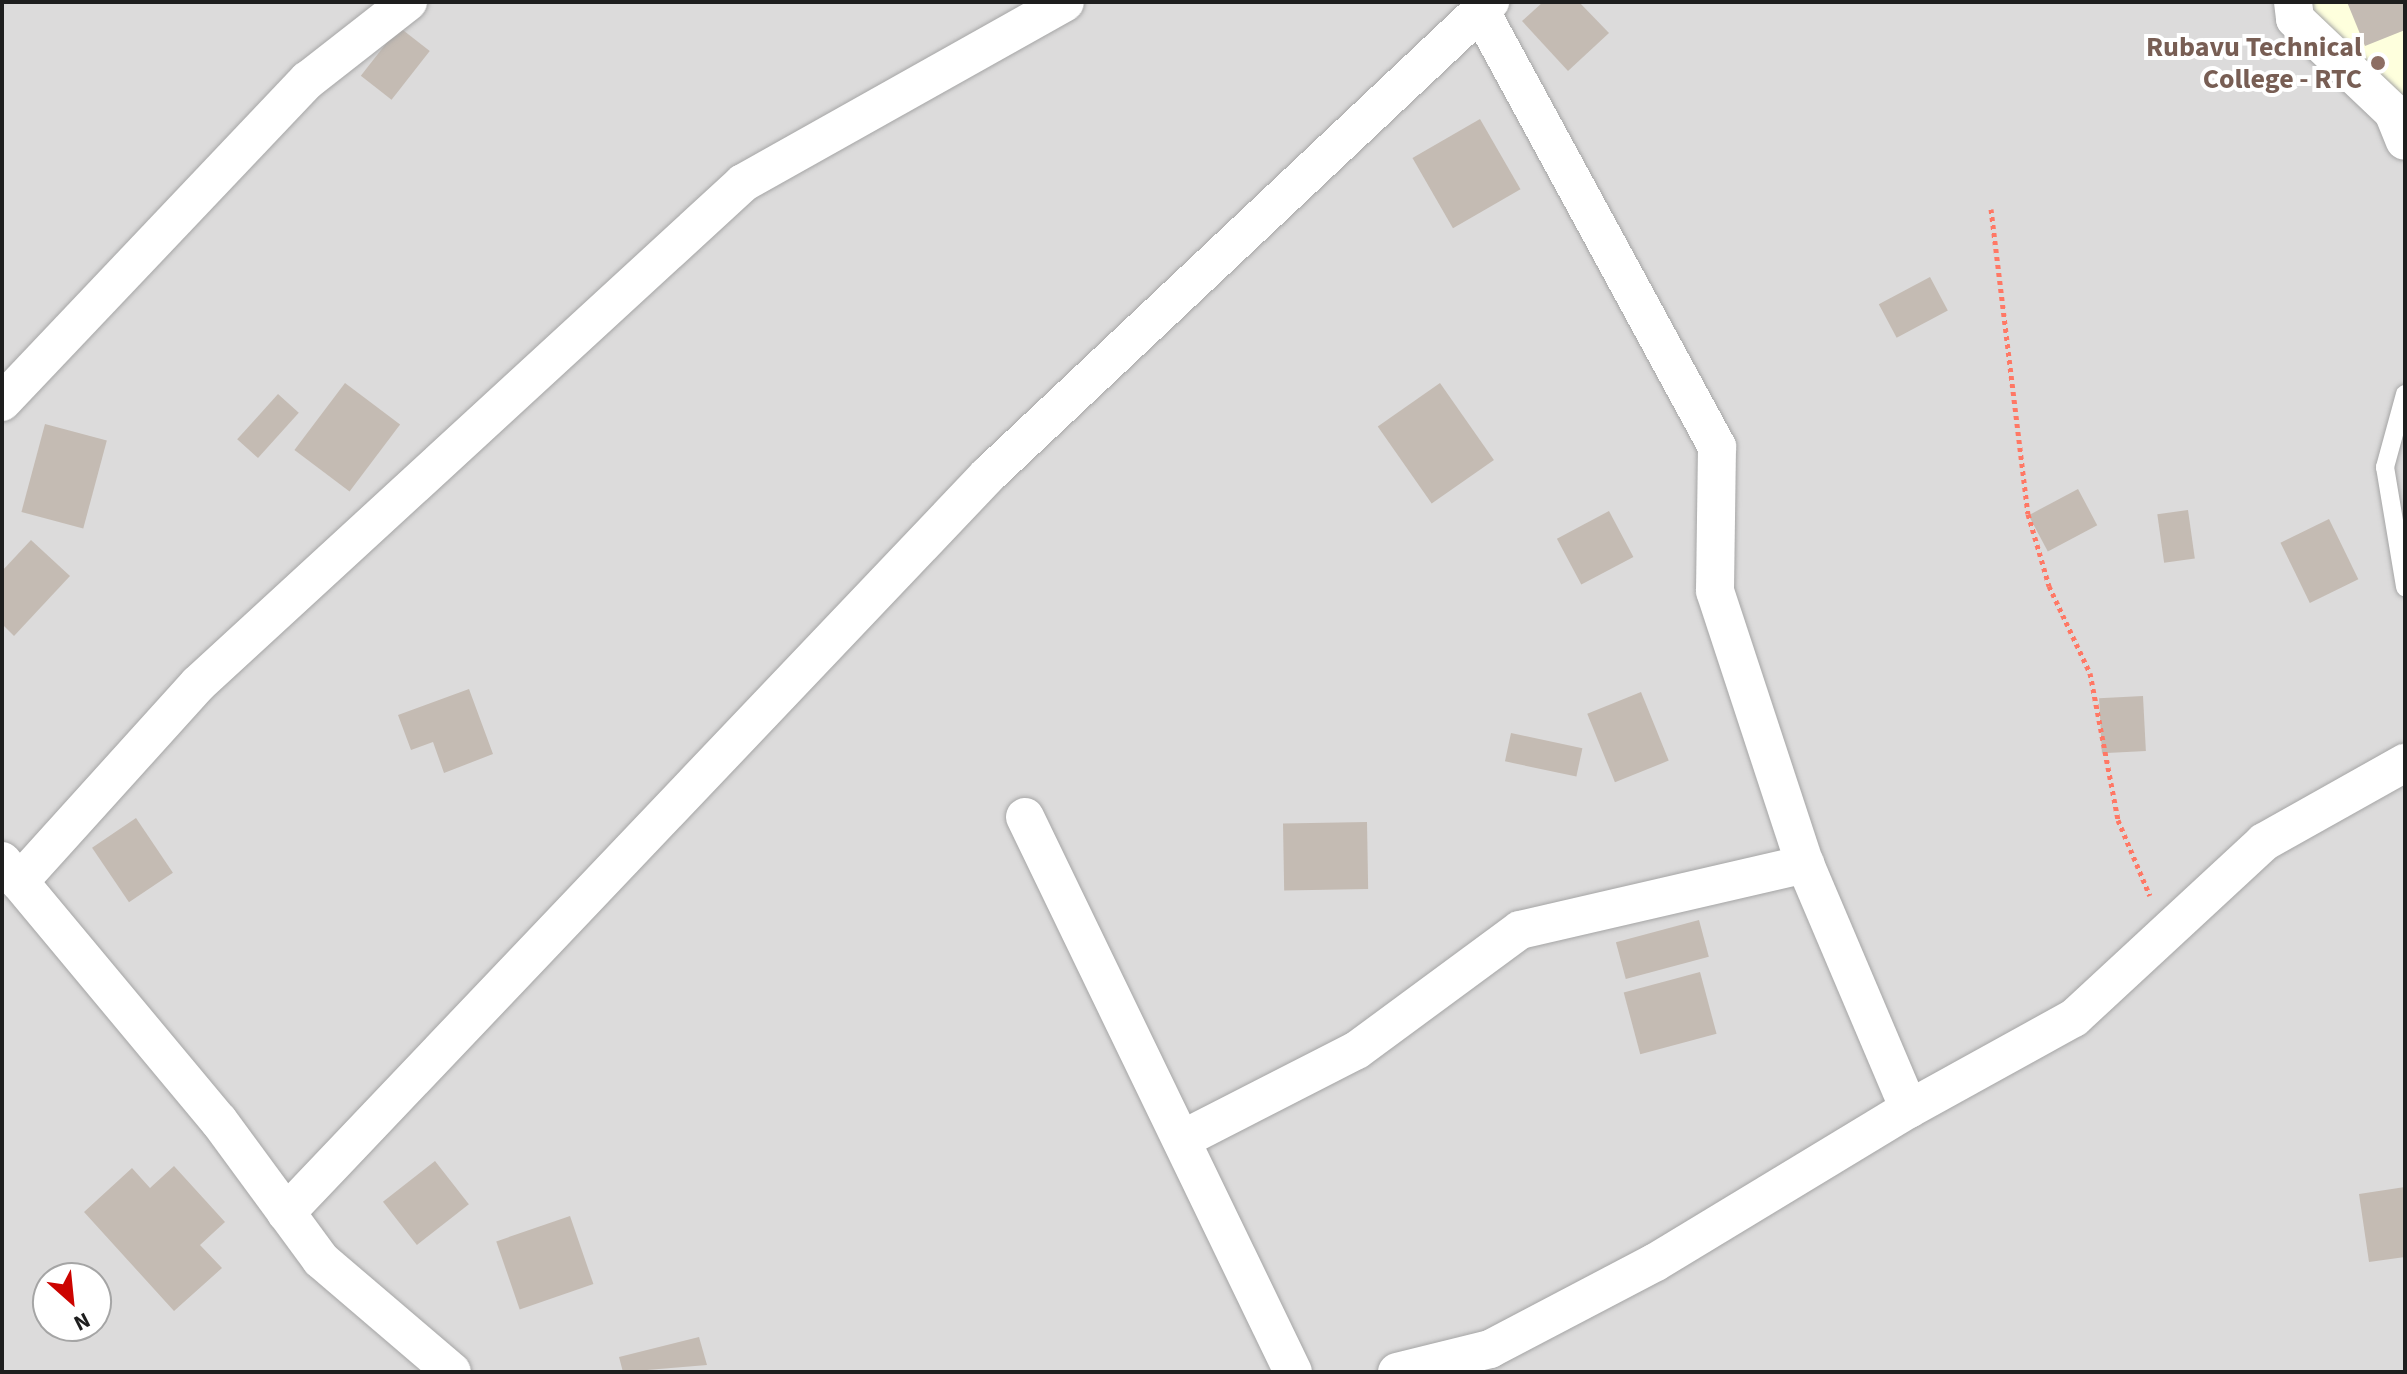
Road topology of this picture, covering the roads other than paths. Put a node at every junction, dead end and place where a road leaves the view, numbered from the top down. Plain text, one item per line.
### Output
1 (408, 2) edge
2 (1065, 2) edge
3 (2293, 2) edge
4 (1485, 7) edge
5 (2405, 141) edge
6 (2405, 394) edge
7 (2, 402) edge
8 (2405, 587) edge
9 (2405, 763) edge
10 (1025, 817) dead end
11 (1805, 864) junction
12 (11, 871) edge
13 (1909, 1109) junction
14 (1183, 1139) junction
15 (286, 1213) junction
16 (452, 1372) edge
17 (1293, 1372) edge
18 (1397, 1372) edge

1 - 7 street
2 - 12 street
3 - 5 street
4 - 11 street
4 - 15 street
6 - 8 lane
9 - 13 street
10 - 14 street
11 - 13 street
11 - 14 street
12 - 15 street
13 - 18 street
14 - 17 street
15 - 16 street

